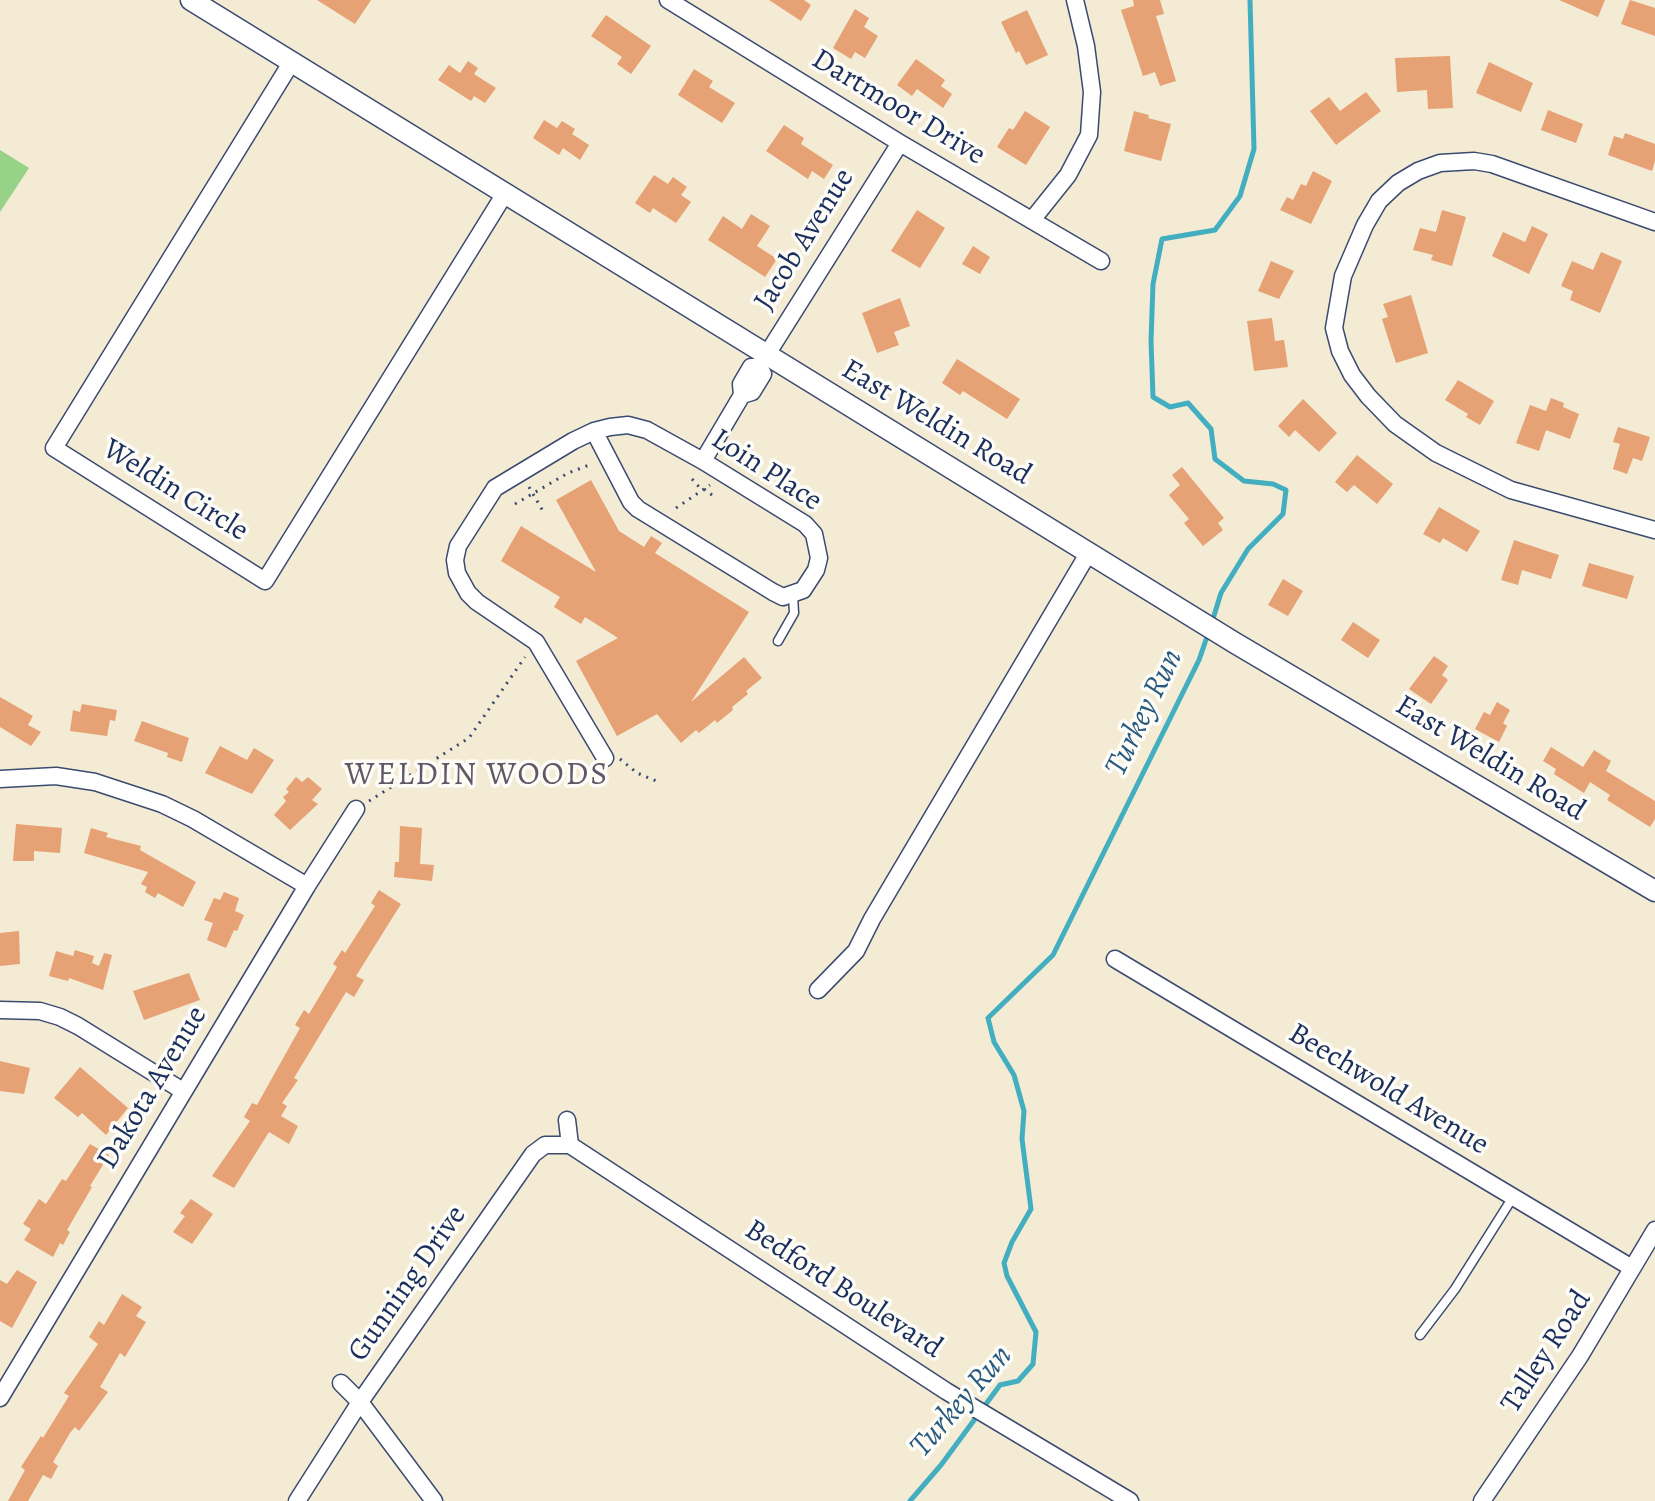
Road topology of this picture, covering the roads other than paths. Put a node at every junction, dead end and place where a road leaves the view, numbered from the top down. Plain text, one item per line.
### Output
1 (191, 0) edge
2 (668, 0) edge
3 (1075, 0) edge
4 (291, 63) junction
5 (900, 143) junction
6 (504, 195) junction
7 (1032, 220) junction
8 (1655, 222) edge
9 (1101, 261) dead end
10 (762, 361) junction
11 (594, 431) junction
12 (703, 461) junction
13 (1655, 530) edge
14 (1089, 552) junction
15 (793, 595) junction
16 (778, 641) dead end
17 (611, 757) road end
18 (0, 779) edge
19 (356, 809) road end
20 (307, 886) junction
21 (1655, 891) edge
22 (1115, 959) dead end
23 (818, 990) dead end
24 (0, 1010) edge
25 (183, 1091) junction
26 (567, 1120) dead end
27 (570, 1145) junction
28 (1513, 1197) junction
29 (1655, 1230) edge
30 (1632, 1268) junction
31 (1420, 1335) dead end
32 (341, 1383) dead end
33 (0, 1398) edge
34 (360, 1402) junction
35 (297, 1501) edge
36 (434, 1501) edge
37 (1130, 1501) edge
38 (1482, 1501) edge

1 - 4 street, East Weldin Road
2 - 5 street, Dartmoor Drive
3 - 7 street
4 - 6 street, East Weldin Road
4 - 6 street, Weldin Circle
5 - 7 street, Dartmoor Drive
5 - 10 street, Jacob Avenue
6 - 10 street, East Weldin Road
7 - 9 street, Dartmoor Drive
8 - 13 street
10 - 12 street, Jacob Avenue
10 - 14 street, East Weldin Road
11 - 12 street, Loin Place
11 - 15 street
11 - 17 street, Loin Place
12 - 15 street, Loin Place
14 - 21 street, East Weldin Road
14 - 23 street
15 - 16 lane
18 - 20 street
19 - 20 street, Dakota Avenue
20 - 25 street, Dakota Avenue
22 - 28 street, Beechwold Avenue
24 - 25 street
25 - 33 street, Dakota Avenue
26 - 27 street
27 - 34 street, Gunning Drive
27 - 37 street, Bedford Boulevard
28 - 30 street, Beechwold Avenue
28 - 31 lane
29 - 30 street, Talley Road
30 - 38 street, Talley Road
32 - 34 street
34 - 35 street, Gunning Drive
34 - 36 street

